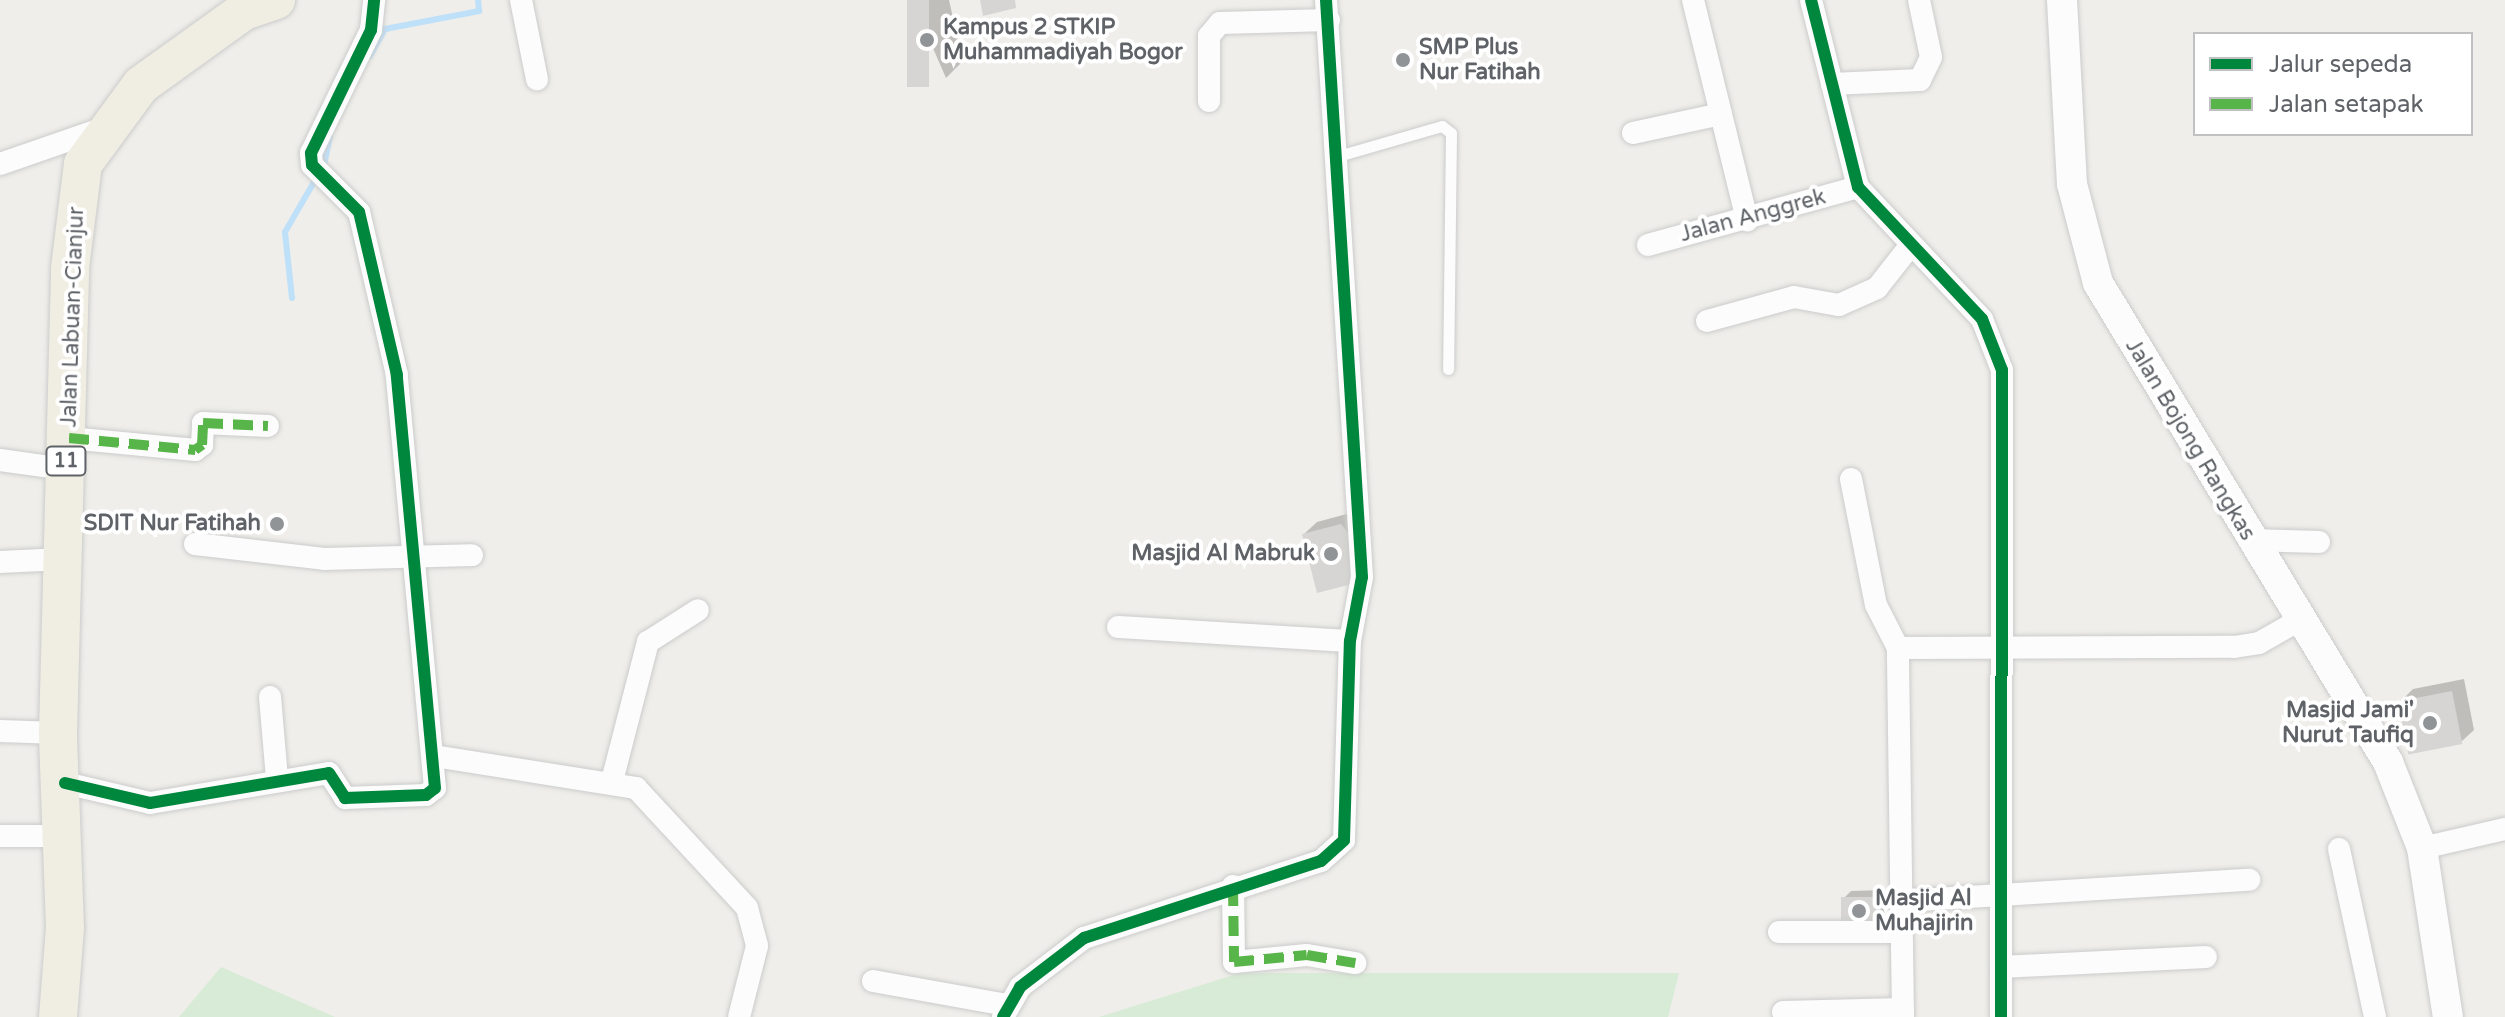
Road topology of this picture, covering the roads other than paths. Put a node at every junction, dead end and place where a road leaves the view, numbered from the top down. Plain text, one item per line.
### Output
1 (276, 0) edge
2 (374, 0) edge
3 (521, 0) edge
4 (1693, 0) edge
5 (1811, 0) edge
6 (1919, 0) edge
7 (2062, 0) edge
8 (1327, 10) edge
9 (537, 79) dead end
10 (1832, 84) junction
11 (1209, 101) dead end
12 (1721, 114) junction
13 (104, 128) junction
14 (1633, 133) dead end
15 (1338, 156) junction
16 (0, 164) edge
17 (1858, 187) junction
18 (1747, 220) junction
19 (1648, 245) dead end
20 (1910, 246) junction
21 (1707, 321) dead end
22 (1448, 369) dead end
23 (268, 426) dead end
24 (67, 453) junction
25 (0, 460) edge
26 (1851, 479) dead end
27 (2251, 540) junction
28 (2319, 542) dead end
29 (195, 544) dead end
30 (417, 553) junction
31 (472, 555) dead end
32 (63, 559) junction
33 (0, 562) edge
34 (698, 610) dead end
35 (2301, 619) junction
36 (1118, 627) dead end
37 (1350, 641) junction
38 (1898, 648) junction
39 (1999, 653) junction
40 (270, 697) dead end
41 (0, 731) edge
42 (58, 733) junction
43 (434, 756) junction
44 (277, 779) junction
45 (612, 781) junction
46 (65, 783) junction
47 (2505, 830) edge
48 (0, 836) edge
49 (62, 836) junction
50 (2422, 848) junction
51 (2339, 849) dead end
52 (2249, 880) dead end
53 (1233, 886) junction
54 (2005, 895) junction
55 (1902, 901) junction
56 (1779, 932) dead end
57 (1899, 932) junction
58 (2206, 957) dead end
59 (1355, 963) dead end
60 (2001, 967) junction
61 (873, 981) dead end
62 (1005, 1011) edge
63 (1783, 1012) dead end
64 (1903, 1013) edge
65 (58, 1017) edge
66 (739, 1017) edge
67 (2001, 1017) edge
68 (2375, 1017) edge
69 (2448, 1017) edge

1 - 13 highway, Jalan Labuan-Cianjur / 11
2 - 30 street
3 - 9 street
4 - 12 street
5 - 10 street
6 - 10 street
7 - 27 main road, Jalan Bojong Rangkas
8 - 11 street
8 - 15 street
10 - 17 street
12 - 14 street
12 - 18 street
13 - 16 street
13 - 24 highway, Jalan Labuan-Cianjur / 11
15 - 22 lane
15 - 37 street
17 - 18 street, Jalan Anggrek
17 - 20 street
18 - 19 street, Jalan Anggrek
20 - 21 street
20 - 39 street
23 - 24 street
24 - 25 street
24 - 32 highway, Jalan Labuan-Cianjur / 11
26 - 38 street
27 - 28 street
27 - 35 main road, Jalan Bojong Rangkas
29 - 30 street
30 - 31 street
30 - 43 street
32 - 33 street
32 - 42 highway, Jalan Labuan-Cianjur / 11
34 - 45 street
35 - 39 street
35 - 50 main road, Jalan Bojong Rangkas
36 - 37 street
37 - 53 street
38 - 39 street
38 - 55 street
39 - 54 street
40 - 44 street
41 - 42 street
42 - 46 highway, Jalan Labuan-Cianjur / 11
43 - 44 street
43 - 45 street
44 - 46 street
45 - 66 street
46 - 49 highway, Jalan Labuan-Cianjur / 11
47 - 50 street
48 - 49 street
49 - 65 highway, Jalan Labuan-Cianjur / 11
50 - 69 main road, Jalan Bojong Rangkas
51 - 68 street
52 - 54 street
53 - 59 street
53 - 62 street
54 - 55 street
54 - 60 street
55 - 57 street
56 - 57 street
57 - 64 street
58 - 60 street
60 - 67 street
61 - 62 street
63 - 64 street

